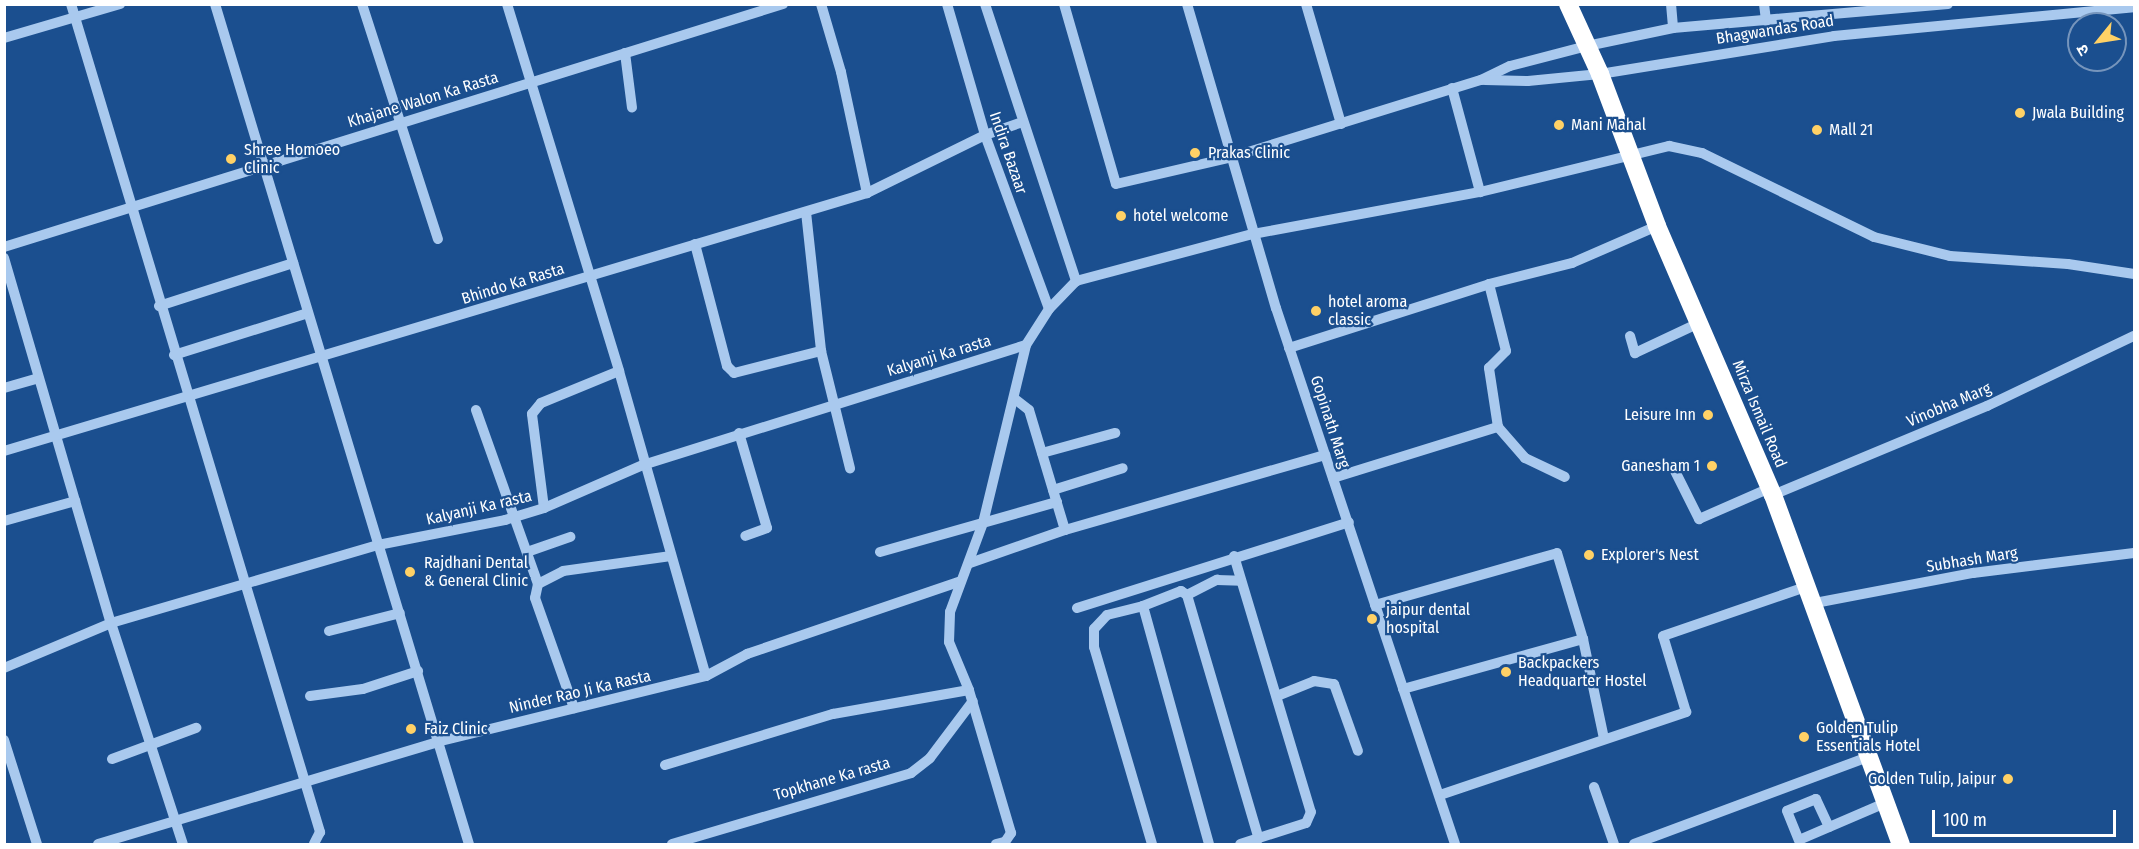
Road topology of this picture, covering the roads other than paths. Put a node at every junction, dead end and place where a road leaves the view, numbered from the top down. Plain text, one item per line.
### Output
1 (70, 4) edge
2 (120, 4) edge
3 (215, 4) edge
4 (362, 4) edge
5 (507, 4) edge
6 (783, 4) edge
7 (821, 4) edge
8 (947, 4) edge
9 (985, 4) edge
10 (1064, 4) edge
11 (1187, 4) edge
12 (1306, 4) edge
13 (1568, 4) edge
14 (1671, 4) edge
15 (1764, 4) edge
16 (1948, 4) edge
17 (2133, 9) edge
18 (75, 18) junction
19 (1766, 21) junction
20 (1673, 28) junction
21 (4, 38) edge
22 (1587, 46) junction
23 (625, 53) junction
24 (1600, 74) junction
25 (1481, 80) junction
26 (531, 82) junction
27 (1452, 88) junction
28 (632, 108) dead end
29 (397, 122) junction
30 (1022, 122) junction
31 (1341, 124) junction
32 (985, 135) junction
33 (1629, 154) junction
34 (1232, 158) junction
35 (267, 167) junction
36 (1480, 192) junction
37 (867, 193) junction
38 (130, 209) junction
39 (806, 212) junction
40 (1657, 226) junction
41 (1253, 234) junction
42 (438, 239) dead end
43 (695, 244) junction
44 (4, 247) edge
45 (4, 258) edge
46 (293, 263) junction
47 (2134, 274) edge
48 (588, 277) junction
49 (1076, 281) junction
50 (1489, 284) junction
51 (159, 306) junction
52 (1049, 309) junction
53 (308, 313) junction
54 (1699, 323) junction
55 (1630, 336) dead end
56 (2134, 336) edge
57 (1026, 345) junction
58 (1289, 348) junction
59 (821, 351) junction
60 (174, 355) junction
61 (321, 357) junction
62 (619, 371) junction
63 (39, 378) junction
64 (4, 388) edge
65 (187, 398) junction
66 (1015, 399) junction
67 (832, 403) junction
68 (476, 411) dead end
69 (1498, 427) junction
70 (1115, 433) dead end
71 (739, 434) junction
72 (54, 435) junction
73 (4, 451) edge
74 (1042, 453) junction
75 (1325, 454) junction
76 (643, 465) junction
77 (850, 468) dead end
78 (1123, 468) dead end
79 (1676, 471) dead end
80 (1565, 477) dead end
81 (1333, 478) junction
82 (1053, 490) junction
83 (1771, 492) junction
84 (75, 501) junction
85 (1057, 502) junction
86 (544, 508) junction
87 (514, 517) junction
88 (4, 521) edge
89 (1349, 522) junction
90 (982, 523) junction
91 (1065, 531) junction
92 (745, 536) dead end
93 (570, 537) dead end
94 (378, 544) junction
95 (526, 552) junction
96 (880, 552) dead end
97 (2134, 553) edge
98 (671, 556) junction
99 (1234, 556) junction
100 (970, 563) junction
101 (1241, 581) junction
102 (959, 582) junction
103 (538, 584) junction
104 (247, 586) junction
105 (1812, 595) junction
106 (1187, 596) junction
107 (1375, 605) junction
108 (1143, 606) junction
109 (1077, 608) dead end
110 (400, 613) junction
111 (111, 623) junction
112 (329, 631) dead end
113 (1583, 639) junction
114 (4, 668) edge
115 (418, 671) junction
116 (706, 676) junction
117 (1403, 689) junction
118 (969, 690) junction
119 (310, 696) dead end
120 (1277, 696) junction
121 (973, 702) junction
122 (574, 708) junction
123 (196, 728) dead end
124 (1604, 739) junction
125 (4, 740) edge
126 (441, 741) junction
127 (151, 745) junction
128 (1358, 751) dead end
129 (1868, 757) junction
130 (112, 759) dead end
131 (665, 765) dead end
132 (304, 784) junction
133 (1594, 788) dead end
134 (1440, 795) junction
135 (1885, 803) junction
136 (176, 822) junction
137 (1828, 826) junction
138 (1258, 839) junction
139 (1800, 842) edge
140 (37, 844) edge
141 (98, 844) edge
142 (183, 844) edge
143 (314, 844) edge
144 (469, 844) edge
145 (672, 844) edge
146 (996, 844) edge
147 (1152, 844) edge
148 (1209, 844) edge
149 (1240, 844) edge
150 (1455, 844) edge
151 (1614, 844) edge
152 (1634, 844) edge
153 (1901, 844) edge

1 - 18 street
2 - 18 street
3 - 35 street
4 - 29 street
5 - 26 street
6 - 23 street, Khajane Walon Ka Rasta
7 - 37 street
8 - 32 street, Indira Bazaar
9 - 30 street
10 - 34 street
11 - 34 street, Gopinath Marg
12 - 31 street
13 - 22 highway, Mirza Ismail Road
14 - 20 street
15 - 19 street
16 - 19 street, Bhagwandas Road
17 - 24 street, Bhagwandas Road
18 - 21 street
18 - 38 street
19 - 20 street, Bhagwandas Road
20 - 22 street, Bhagwandas Road
22 - 24 highway, Mirza Ismail Road
22 - 25 street, Bhagwandas Road
23 - 26 street, Khajane Walon Ka Rasta
23 - 28 street
24 - 25 street, Bhagwandas Road
24 - 33 highway, Mirza Ismail Road
25 - 27 street
26 - 29 street, Khajane Walon Ka Rasta
26 - 48 street
27 - 31 street
27 - 36 street
29 - 35 street, Khajane Walon Ka Rasta
29 - 42 street
30 - 32 street, Bhindo Ka Rasta
30 - 49 street
31 - 34 street
32 - 37 street, Bhindo Ka Rasta
32 - 52 street, Indira Bazaar
33 - 36 street
33 - 40 highway, Mirza Ismail Road
33 - 47 street
34 - 41 street, Gopinath Marg
35 - 38 street, Khajane Walon Ka Rasta
35 - 46 street
36 - 41 street
37 - 39 street, Bhindo Ka Rasta
38 - 44 street, Khajane Walon Ka Rasta
38 - 51 street
39 - 43 street, Bhindo Ka Rasta
39 - 59 street
40 - 50 street
40 - 54 highway, Mirza Ismail Road
41 - 49 street
41 - 58 street, Gopinath Marg
43 - 48 street, Bhindo Ka Rasta
43 - 59 street
45 - 63 street
46 - 51 street
46 - 53 street
48 - 61 street, Bhindo Ka Rasta
48 - 62 street
49 - 52 street
50 - 58 street
50 - 69 street
51 - 60 street
52 - 57 street
53 - 60 street
53 - 61 street
54 - 55 street
54 - 83 highway, Mirza Ismail Road
56 - 83 street, Vinobha Marg
57 - 66 street
57 - 67 street, Kalyanji Ka rasta
58 - 75 street, Gopinath Marg
59 - 67 street
60 - 65 street
61 - 65 street, Bhindo Ka Rasta
61 - 94 street
62 - 76 street
62 - 86 street
63 - 64 street
63 - 72 street
65 - 72 street, Bhindo Ka Rasta
65 - 104 street
66 - 74 street
66 - 90 street
67 - 71 street, Kalyanji Ka rasta
67 - 77 street
68 - 87 street
69 - 80 street
69 - 81 street
70 - 74 street
71 - 76 street, Kalyanji Ka rasta
71 - 92 street
72 - 73 street, Bhindo Ka Rasta
72 - 84 street
74 - 82 street
75 - 81 street, Gopinath Marg
75 - 91 street
76 - 86 street, Kalyanji Ka rasta
76 - 98 street
78 - 82 street
79 - 83 street, Vinobha Marg
81 - 89 street, Gopinath Marg
82 - 85 street
83 - 105 highway, Mirza Ismail Road
84 - 88 street
84 - 111 street
85 - 90 street
85 - 91 street
86 - 87 street, Kalyanji Ka rasta
87 - 94 street, Kalyanji Ka rasta
87 - 95 street
89 - 99 street
89 - 107 street, Gopinath Marg
90 - 96 street
90 - 100 street
91 - 100 street
93 - 95 street
94 - 104 street, Kalyanji Ka rasta
94 - 110 street
95 - 103 street
97 - 105 street, Subhash Marg
98 - 103 street
98 - 116 street
99 - 101 street
99 - 109 street
100 - 102 street
101 - 106 street
101 - 120 street
102 - 116 street, Ninder Rao Ji Ka Rasta
102 - 118 street
103 - 122 street
104 - 111 street, Kalyanji Ka rasta
104 - 132 street
105 - 124 street, Subhash Marg
105 - 129 highway, Mirza Ismail Road
106 - 108 street
106 - 138 street
107 - 113 street
107 - 117 street, Gopinath Marg
108 - 147 street
108 - 148 street
110 - 112 street
110 - 115 street
111 - 114 street, Kalyanji Ka rasta
111 - 127 street
113 - 117 street
113 - 124 street
115 - 119 street
115 - 126 street
116 - 122 street, Ninder Rao Ji Ka Rasta
117 - 134 street, Gopinath Marg
118 - 121 street
118 - 131 street
120 - 128 street
120 - 138 street
121 - 145 street, Topkhane Ka rasta
121 - 146 street
122 - 126 street, Ninder Rao Ji Ka Rasta
123 - 127 street
124 - 134 street
125 - 140 street
126 - 132 street, Ninder Rao Ji Ka Rasta
126 - 144 street
127 - 130 street
127 - 136 street
129 - 135 highway, Mirza Ismail Road
129 - 152 street
132 - 136 street, Ninder Rao Ji Ka Rasta
132 - 143 street
133 - 151 street
134 - 150 street, Gopinath Marg
135 - 137 street
135 - 153 highway, Mirza Ismail Road
136 - 141 street, Ninder Rao Ji Ka Rasta
136 - 142 street
137 - 139 street
137 - 139 street
138 - 149 street

